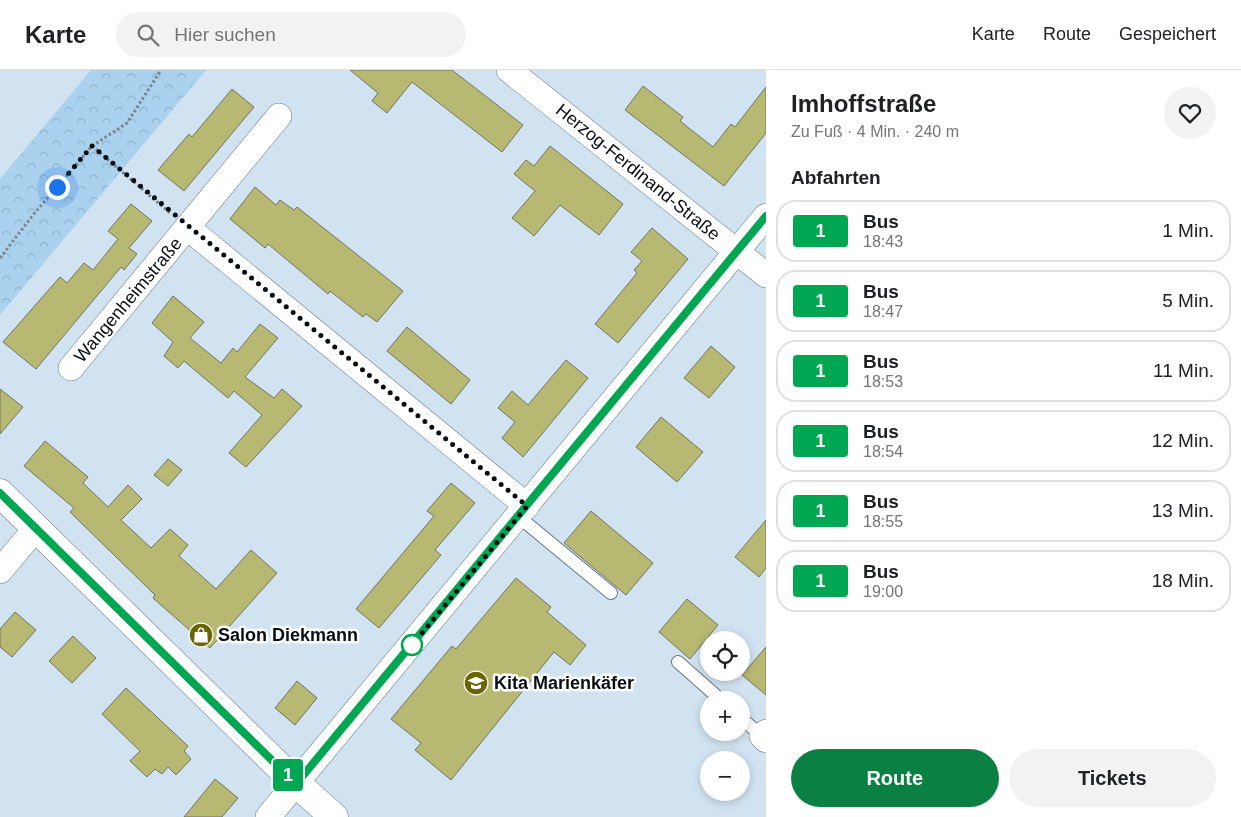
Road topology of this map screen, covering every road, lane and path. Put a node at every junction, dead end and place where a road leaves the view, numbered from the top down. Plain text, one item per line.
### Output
1 (161, 70) edge
2 (509, 70) edge
3 (279, 116) dead end
4 (92, 146) junction
5 (766, 216) edge
6 (188, 228) junction
7 (738, 252) junction
8 (0, 258) edge
9 (766, 276) edge
10 (71, 368) dead end
11 (0, 493) edge
12 (523, 512) junction
13 (36, 528) junction
14 (0, 571) edge
15 (611, 592) dead end
16 (678, 662) dead end
17 (711, 691) edge
18 (750, 725) edge
19 (765, 736) edge
20 (296, 784) junction
21 (268, 817) edge
22 (334, 817) edge

1 - 4 path
2 - 7 street, Herzog-Ferdinand-Straße
3 - 6 street, Wangenheimstraße
4 - 6 path
4 - 8 path
5 - 7 street
6 - 10 street, Wangenheimstraße
6 - 12 street
7 - 9 street, Herzog-Ferdinand-Straße
7 - 12 street
11 - 13 street
12 - 15 lane
12 - 20 street
13 - 14 street
13 - 20 street
16 - 17 lane
18 - 19 lane
20 - 21 street
20 - 22 street

